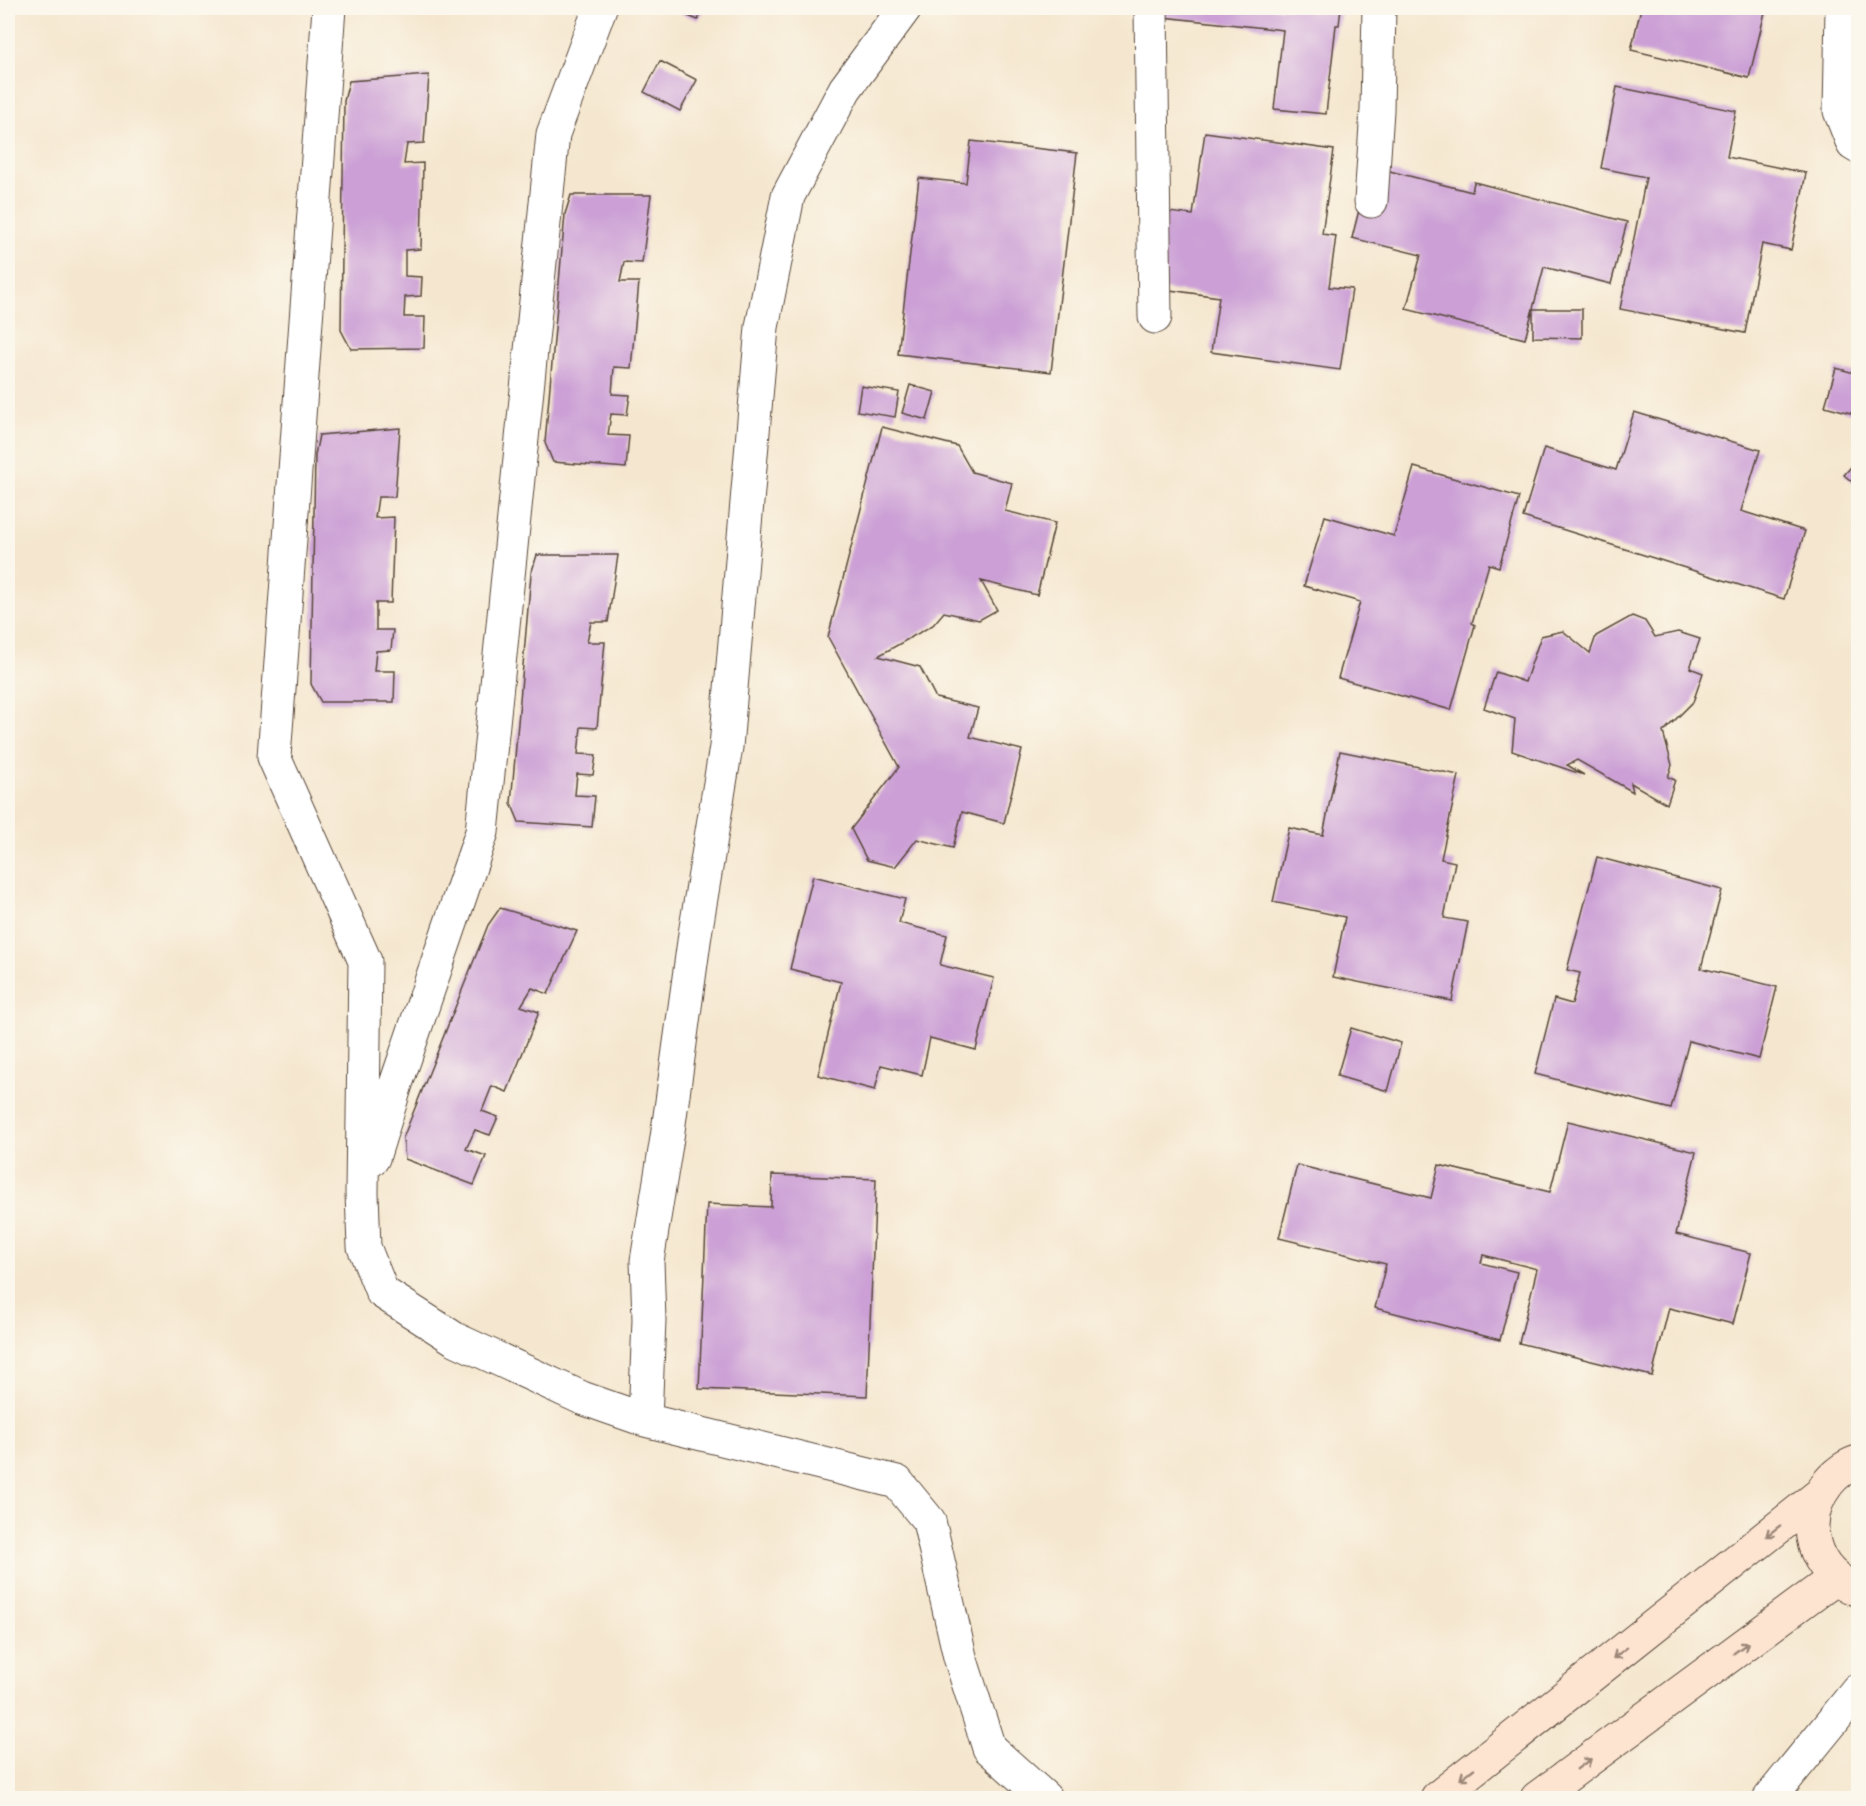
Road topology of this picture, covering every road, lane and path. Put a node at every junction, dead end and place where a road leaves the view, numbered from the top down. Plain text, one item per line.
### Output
1 (329, 8) edge
2 (600, 8) edge
3 (905, 8) edge
4 (1151, 8) edge
5 (1378, 8) edge
6 (1842, 8) edge
7 (1858, 147) edge
8 (1371, 201) dead end
9 (1155, 317) dead end
10 (362, 1193) junction
11 (645, 1420) junction
12 (1858, 1462) edge
13 (1819, 1495) junction
14 (1847, 1584) edge
15 (1858, 1690) edge
16 (1045, 1798) edge
17 (1437, 1798) edge
18 (1537, 1798) edge
19 (1770, 1798) edge

1 - 10 street
2 - 10 street
3 - 11 street
4 - 9 street
5 - 8 street
6 - 7 street
10 - 11 street
11 - 16 street
12 - 13 street
13 - 14 street
13 -> 17 street
18 -> 14 street
15 - 19 street

